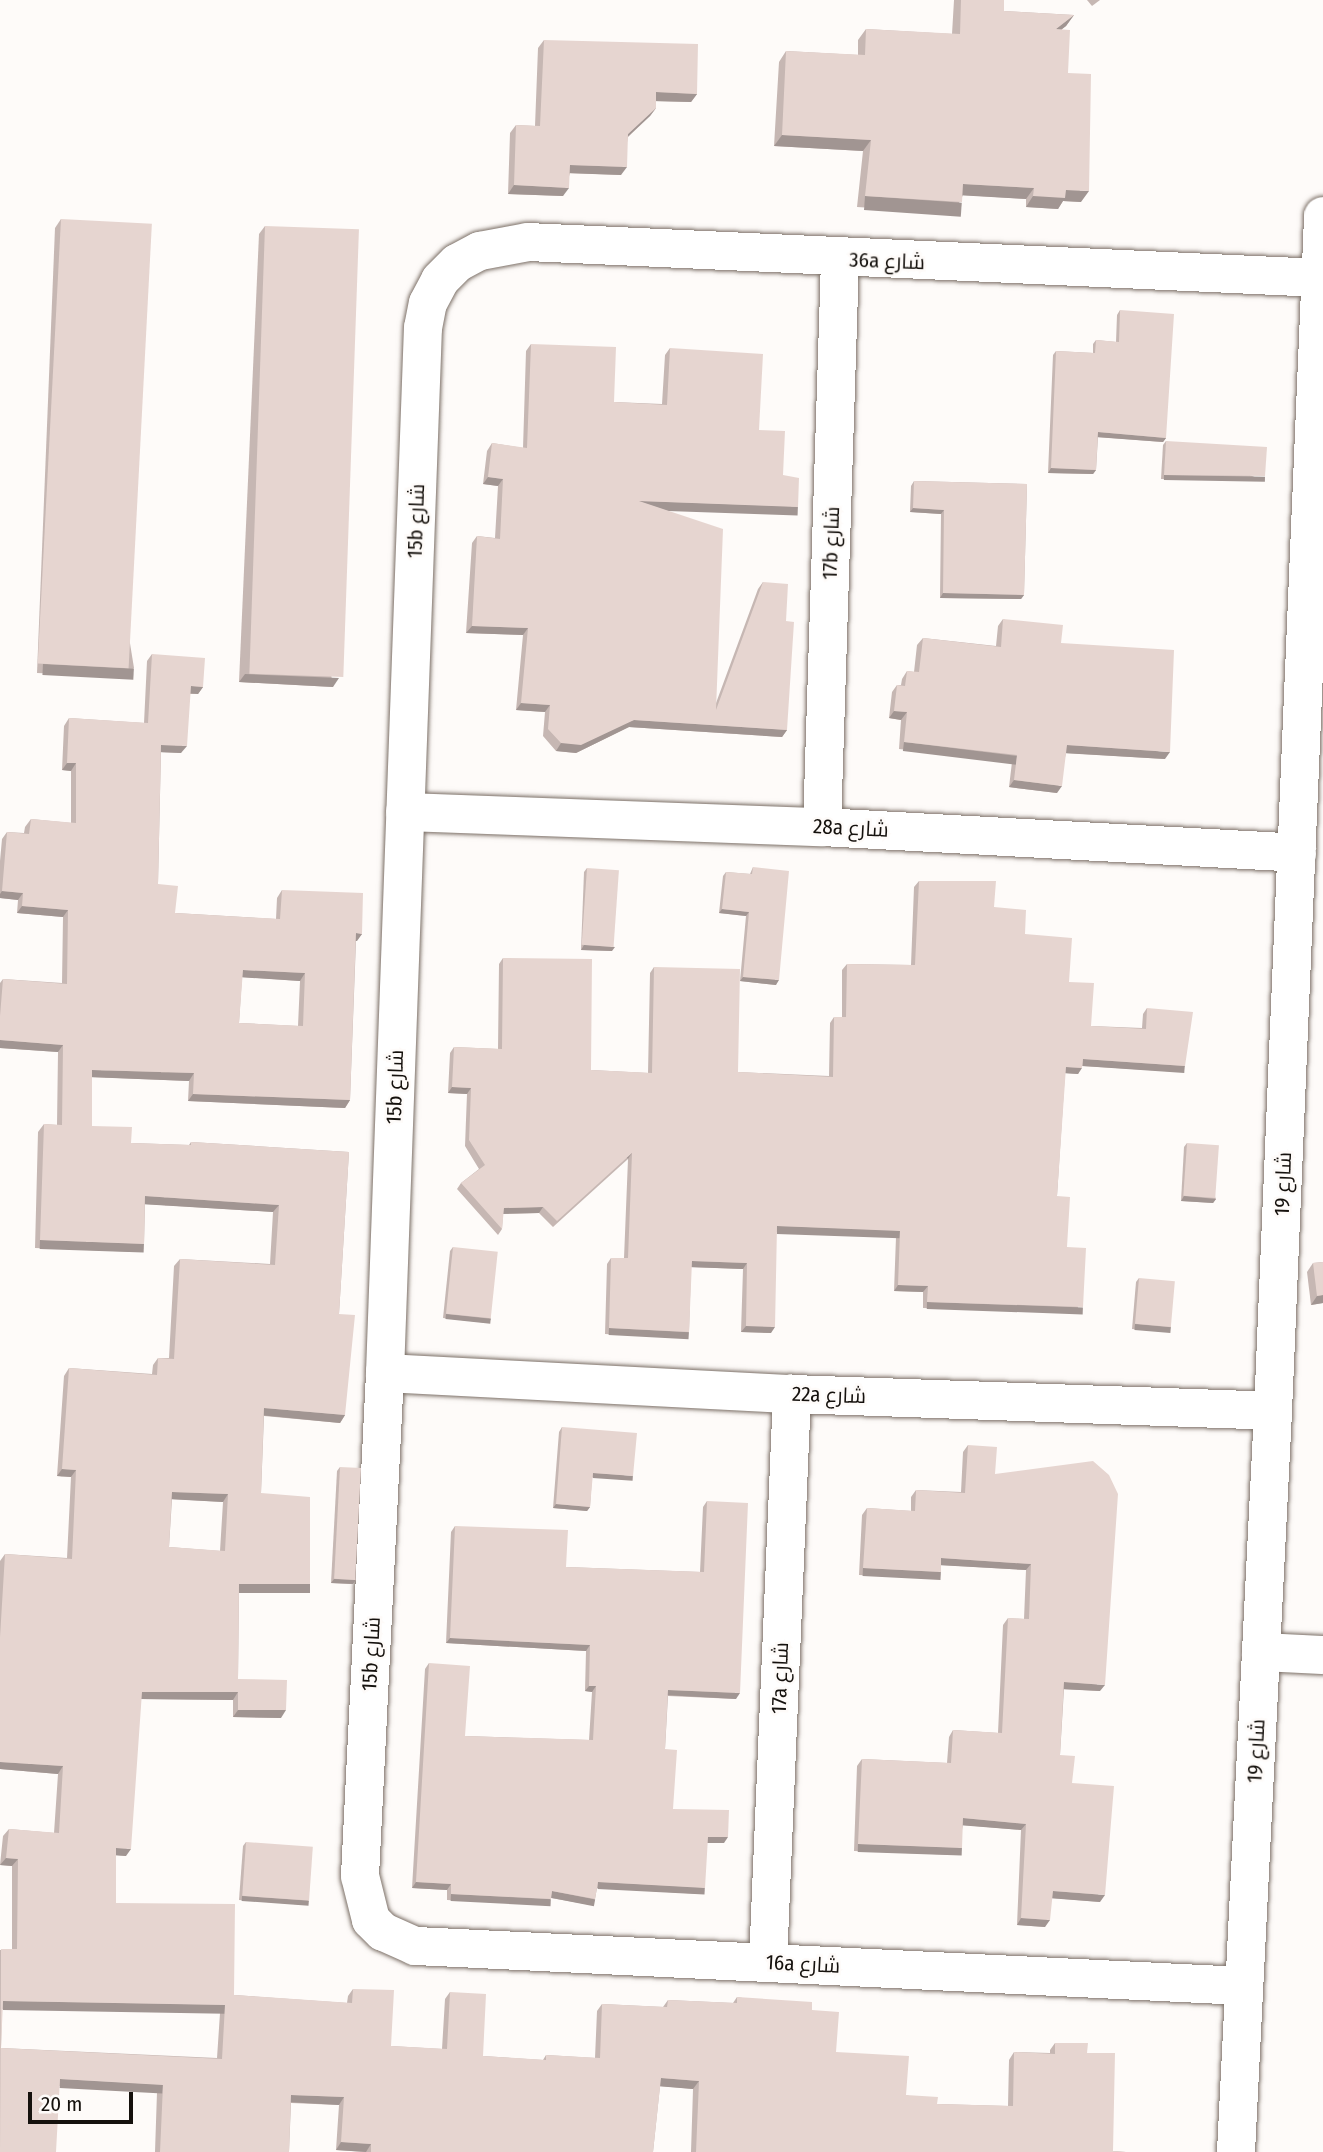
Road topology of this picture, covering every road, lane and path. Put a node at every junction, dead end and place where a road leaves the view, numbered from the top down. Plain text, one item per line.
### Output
1 (1323, 216) edge
2 (840, 259) junction
3 (457, 263) joint
4 (1320, 278) junction
5 (1317, 536) edge
6 (405, 813) junction
7 (822, 827) junction
8 (1297, 853) junction
9 (385, 1373) junction
10 (792, 1394) junction
11 (1273, 1411) junction
12 (1262, 1652) junction
13 (1323, 1655) edge
14 (371, 1920) joint
15 (768, 1962) junction
16 (1243, 1986) junction
17 (1236, 2152) edge

1 - 4 street, شارع 19
2 - 3 street, 36a شارع
2 - 4 street, 36a شارع
2 - 7 street, 17b شارع
3 - 6 street, 15b شارع
4 - 5 street, شارع 19
5 - 8 street, شارع 19
6 - 7 street, 28a شارع
6 - 9 street, 15b شارع
7 - 8 street, 28a شارع
8 - 11 street, شارع 19
9 - 10 street, 22a شارع
9 - 14 street, 15b شارع
10 - 11 street, 22a شارع
10 - 15 street, 17a شارع
11 - 12 street, شارع 19
12 - 13 street
12 - 16 street, شارع 19
14 - 15 street, 16a شارع
15 - 16 street, 16a شارع
16 - 17 street, شارع 19

